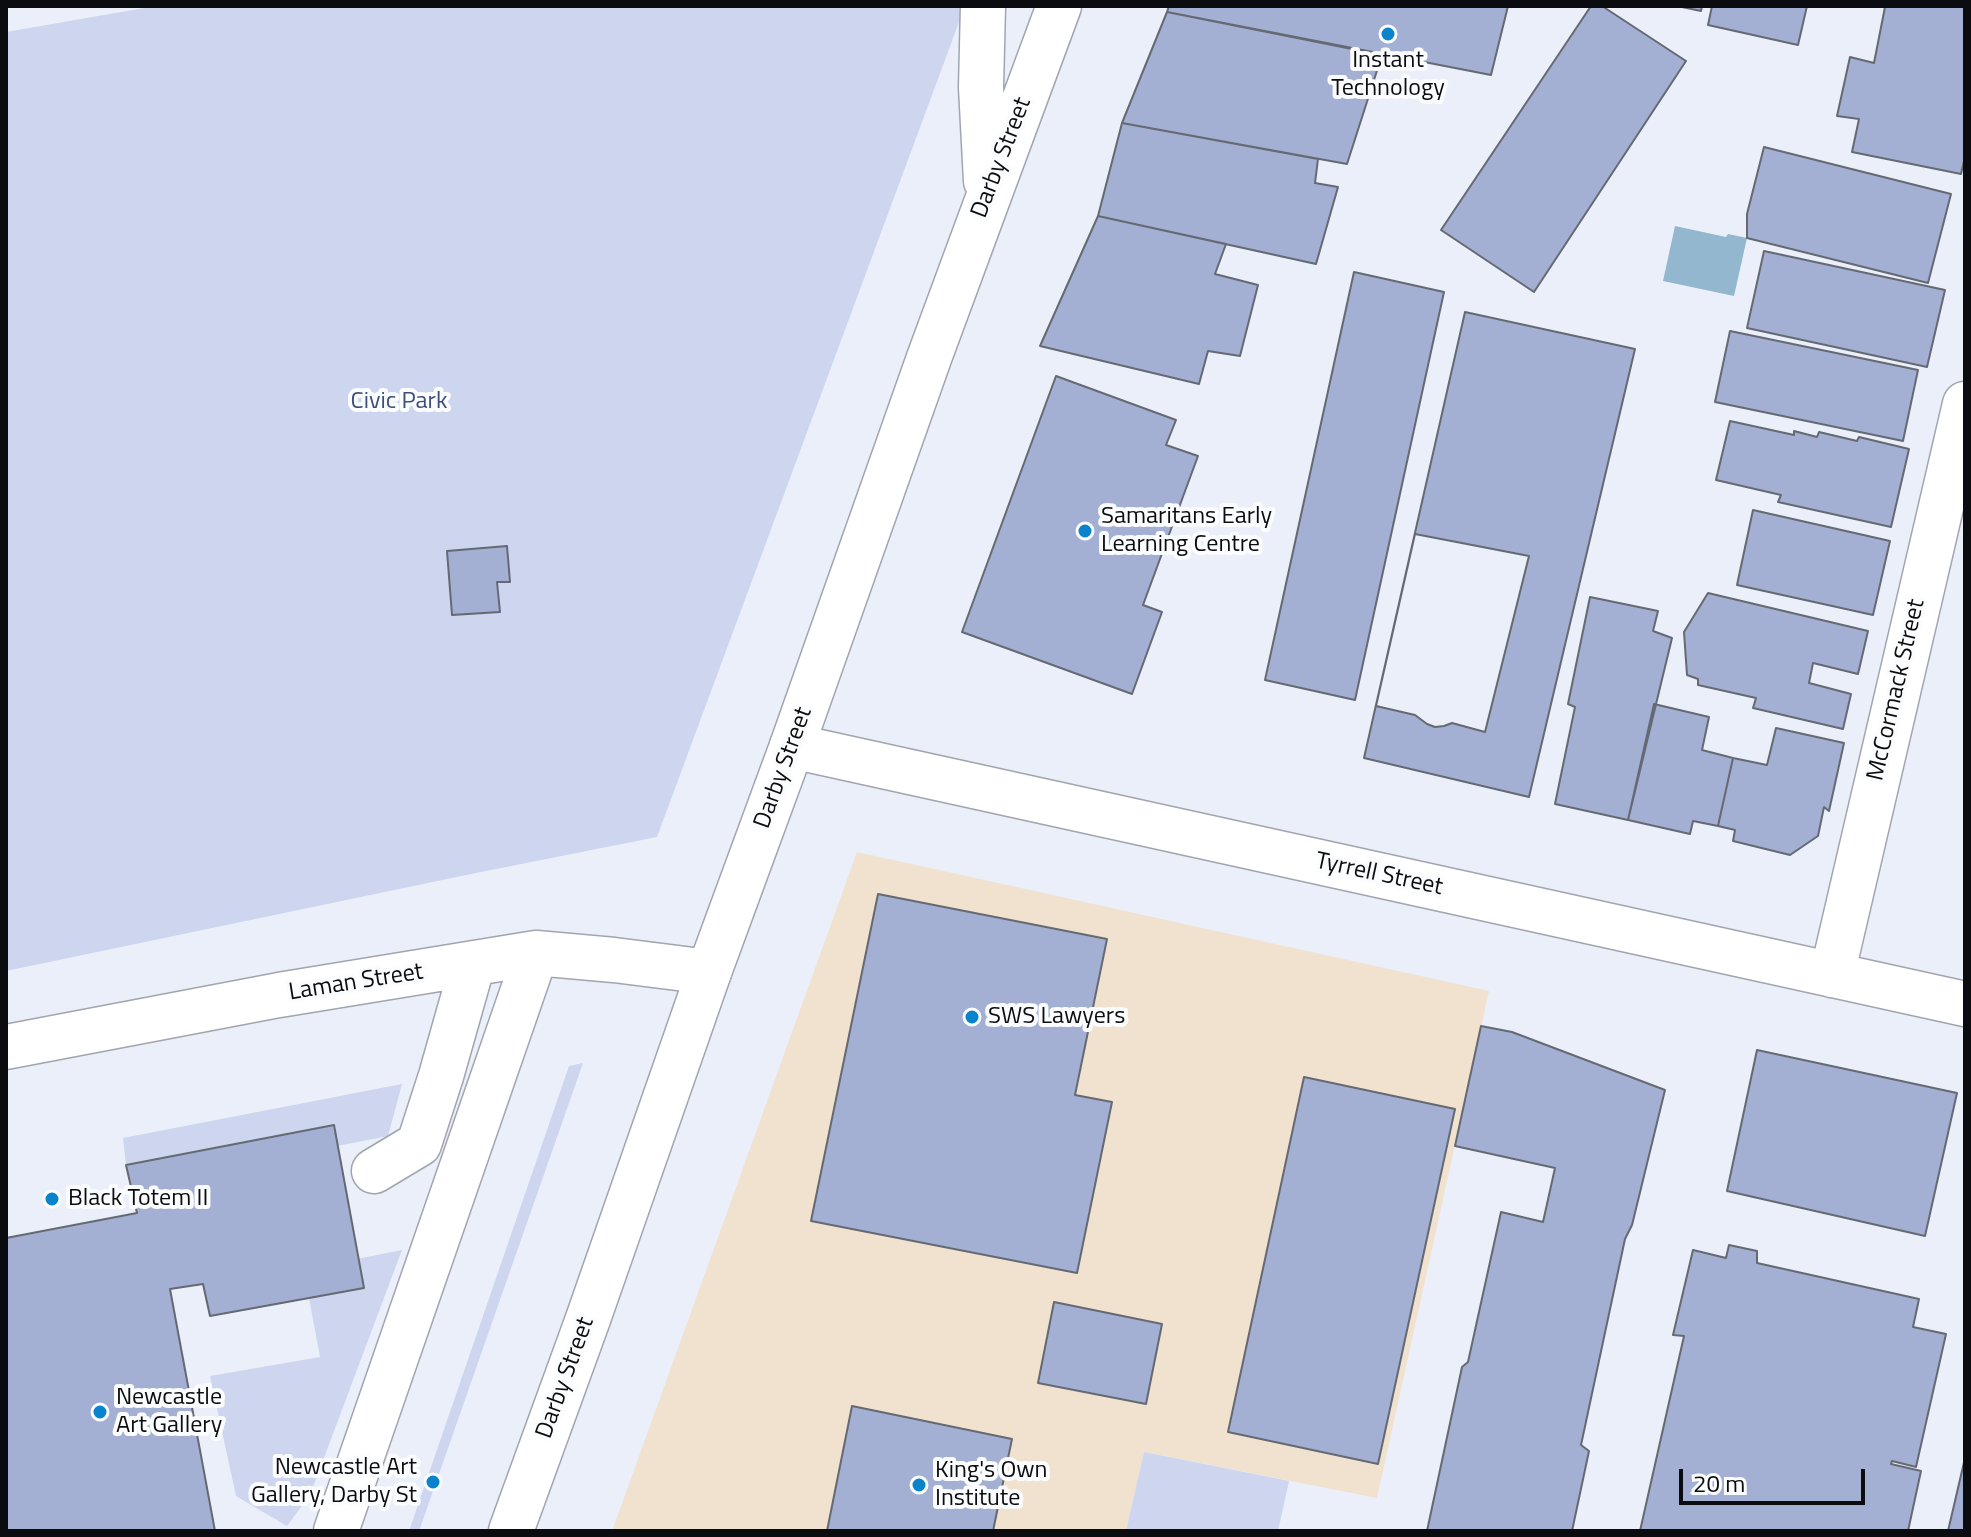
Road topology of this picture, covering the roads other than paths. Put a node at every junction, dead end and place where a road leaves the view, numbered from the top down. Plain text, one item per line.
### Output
1 (983, 6) edge
2 (1059, 6) edge
3 (987, 199) junction
4 (1965, 404) edge
5 (792, 746) junction
6 (536, 953) junction
7 (473, 963) junction
8 (709, 972) junction
9 (1832, 975) junction
10 (1965, 1004) edge
11 (6, 1047) edge
12 (374, 1171) dead end
13 (336, 1531) edge
14 (511, 1531) edge

1 - 3 street
2 - 3 street, Darby Street
3 - 5 street, Darby Street
4 - 9 street, McCormack Street
5 - 8 street, Darby Street
5 - 9 street, Tyrrell Street
6 - 7 street, Laman Street
6 - 8 street, Laman Street
6 - 13 street
7 - 11 street, Laman Street
7 - 12 street
8 - 14 street, Darby Street
9 - 10 street, Tyrrell Street

